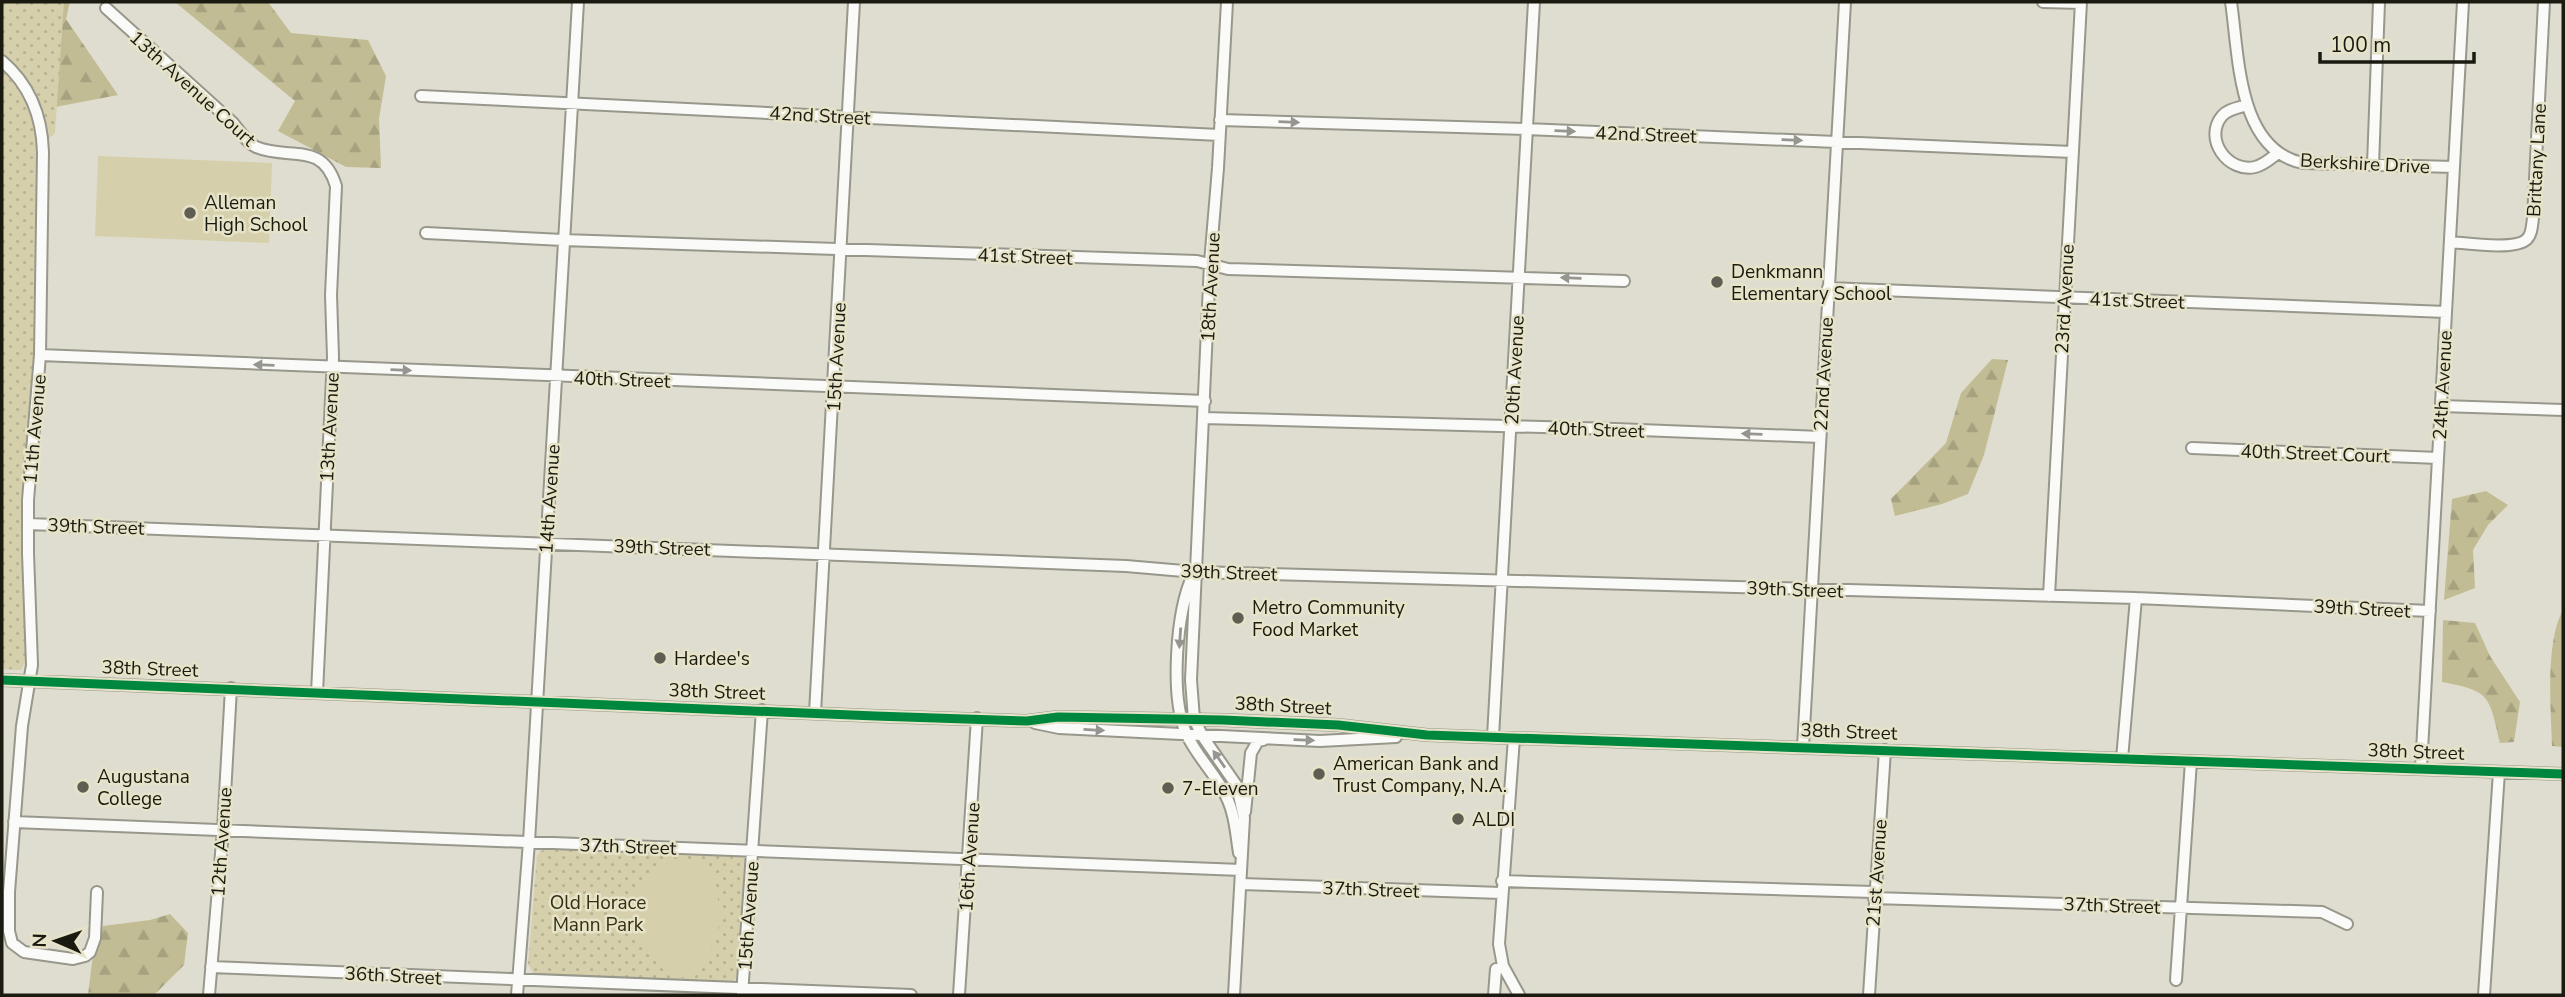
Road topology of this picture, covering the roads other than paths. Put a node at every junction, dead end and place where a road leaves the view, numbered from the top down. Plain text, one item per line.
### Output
1 (578, 2) edge
2 (854, 2) edge
3 (1227, 2) edge
4 (1534, 2) edge
5 (1845, 2) edge
6 (2043, 2) edge
7 (2231, 2) edge
8 (2379, 2) edge
9 (2463, 2) edge
10 (2544, 2) edge
11 (2081, 3) edge
12 (106, 8) dead end
13 (2, 61) edge
14 (421, 96) dead end
15 (572, 102) junction
16 (2247, 105) junction
17 (847, 116) junction
18 (1220, 121) junction
19 (1527, 129) junction
20 (1219, 135) junction
21 (1837, 141) junction
22 (2072, 152) junction
23 (2278, 153) junction
24 (2373, 165) junction
25 (325, 166) joint
26 (2454, 167) junction
27 (426, 233) dead end
28 (563, 240) junction
29 (2449, 242) junction
30 (842, 249) junction
31 (1210, 263) junction
32 (1519, 276) junction
33 (1624, 281) dead end
34 (1828, 288) junction
35 (2064, 297) junction
36 (2446, 312) junction
37 (40, 355) junction
38 (332, 368) junction
39 (556, 376) junction
40 (834, 387) junction
41 (1205, 401) junction
42 (2441, 406) junction
43 (2563, 410) edge
44 (1203, 418) junction
45 (1511, 426) junction
46 (1820, 437) junction
47 (2192, 448) dead end
48 (2438, 458) junction
49 (28, 524) junction
50 (324, 534) junction
51 (546, 542) junction
52 (825, 554) junction
53 (1195, 572) junction
54 (1501, 581) junction
55 (1812, 590) junction
56 (2049, 596) junction
57 (2136, 598) junction
58 (2430, 611) junction
59 (2, 680) edge
60 (30, 681) junction
61 (231, 688) junction
62 (317, 692) junction
63 (536, 701) junction
64 (762, 710) junction
65 (815, 713) junction
66 (977, 718) junction
67 (1181, 719) junction
68 (1194, 719) junction
69 (1027, 721) junction
70 (1427, 735) junction
71 (1187, 736) junction
72 (1203, 737) junction
73 (1493, 737) junction
74 (1514, 738) junction
75 (1266, 739) junction
76 (1803, 747) junction
77 (1885, 750) junction
78 (2122, 759) junction
79 (2192, 761) junction
80 (2421, 769) junction
81 (2499, 772) junction
82 (2563, 774) edge
83 (1244, 818) junction
84 (14, 822) junction
85 (223, 830) junction
86 (529, 842) junction
87 (752, 849) junction
88 (969, 860) junction
89 (1241, 870) junction
90 (1502, 881) junction
91 (1241, 884) junction
92 (97, 892) dead end
93 (1502, 893) junction
94 (1874, 895) junction
95 (2180, 907) junction
96 (2347, 924) dead end
97 (211, 967) junction
98 (1496, 969) dead end
99 (2176, 980) dead end
100 (518, 981) junction
101 (742, 992) edge
102 (209, 995) edge
103 (517, 995) edge
104 (911, 995) edge
105 (959, 995) edge
106 (1234, 995) edge
107 (1494, 995) edge
108 (1519, 995) edge
109 (1869, 995) edge
110 (2484, 995) edge

1 - 15 street, 14th Avenue
2 - 17 street, 15th Avenue
3 - 18 street, 18th Avenue
4 - 19 street, 20th Avenue
5 - 21 street, 22nd Avenue
6 - 11 street
7 - 16 street, Berkshire Drive
8 - 24 street
9 - 26 street, 24th Avenue
10 - 29 street, Brittany Lane
11 - 22 street, 23rd Avenue
12 - 25 street, 13th Avenue Court
13 - 37 street, 11th Avenue
14 - 15 street, 42nd Street
15 - 17 street, 42nd Street
15 - 28 street, 14th Avenue
16 - 23 street, Berkshire Drive
16 - 23 street, Berkshire Drive
17 - 20 street, 42nd Street
17 - 30 street, 15th Avenue
18 -> 19 street, 42nd Street
18 - 20 street, 18th Avenue
19 -> 21 street, 42nd Street
19 - 32 street, 20th Avenue
20 - 31 street, 18th Avenue
21 - 22 street, 42nd Street
21 - 34 street, 22nd Avenue
22 - 35 street, 23rd Avenue
23 - 24 street, Berkshire Drive
24 - 26 street, Berkshire Drive
25 - 38 street, 13th Avenue
26 - 29 street, 24th Avenue
27 - 28 street, 41st Street
28 - 30 street, 41st Street
28 - 39 street, 14th Avenue
29 - 36 street, 24th Avenue
30 - 31 street, 41st Street
30 - 40 street, 15th Avenue
31 - 32 street, 41st Street
31 - 41 street, 18th Avenue
33 -> 32 street, 41st Street
32 - 45 street, 20th Avenue
34 - 35 street, 41st Street
34 - 46 street, 22nd Avenue
35 - 36 street, 41st Street
35 - 56 street, 23rd Avenue
36 - 42 street, 24th Avenue
38 -> 37 street, 40th Street
37 - 49 street, 11th Avenue
38 -> 39 street, 40th Street
38 - 50 street, 13th Avenue
39 - 40 street, 40th Street
39 - 51 street, 14th Avenue
40 - 41 street, 40th Street
40 - 52 street, 15th Avenue
41 - 44 street, 18th Avenue
42 - 43 street
42 - 48 street, 24th Avenue
44 - 45 street, 40th Street
44 - 53 street, 18th Avenue
46 -> 45 street, 40th Street
45 - 54 street, 20th Avenue
46 - 55 street, 22nd Avenue
47 - 48 street, 40th Street Court
48 - 58 street, 24th Avenue
49 - 50 street, 39th Street
49 - 60 street, 11th Avenue
50 - 51 street, 39th Street
50 - 62 street, 13th Avenue
51 - 52 street, 39th Street
51 - 63 street, 14th Avenue
52 - 53 street, 39th Street
52 - 65 street, 15th Avenue
53 - 54 street, 39th Street
53 -> 67 street, 18th Avenue
53 - 68 street, 18th Avenue
54 - 55 street, 39th Street
54 - 73 street, 20th Avenue
55 - 56 street, 39th Street
55 - 76 street, 22nd Avenue
56 - 57 street, 39th Street
57 - 58 street, 39th Street
57 - 78 street
58 - 80 street, 24th Avenue
59 - 60 street, 38th Street
60 - 61 street, 38th Street
60 - 84 street, 11th Avenue
61 - 62 street, 38th Street
61 - 85 street, 12th Avenue
62 - 63 street, 38th Street
63 - 64 street, 38th Street
63 - 86 street, 14th Avenue
64 - 65 street, 38th Street
64 - 87 street, 15th Avenue
65 - 66 street, 38th Street
66 - 69 street, 38th Street
66 - 88 street, 16th Avenue
67 - 68 street, 38th Street
67 - 69 street, 38th Street
67 - 71 street, 18th Avenue
68 - 70 street, 38th Street
68 - 72 street, 18th Avenue
69 -> 71 street, 38th Street
70 - 73 street, 38th Street
75 -> 70 street, 38th Street
71 - 72 street, 38th Street
71 - 89 street, 18th Avenue
72 - 75 street, 38th Street
83 -> 72 street, 18th Avenue
73 - 74 street, 38th Street
74 - 76 street, 38th Street
74 - 90 street
75 - 83 street
76 - 77 street, 38th Street
77 - 78 street, 38th Street
77 - 94 street, 21st Avenue
78 - 79 street, 38th Street
79 - 80 street, 38th Street
79 - 95 street
80 - 81 street, 38th Street
81 - 82 street, 38th Street
81 - 110 street
83 - 89 street, 18th Avenue
84 - 85 street, 37th Street
84 - 92 street, 11th Avenue
85 - 86 street, 37th Street
85 - 97 street, 12th Avenue
86 - 87 street, 37th Street
86 - 100 street, 14th Avenue
87 - 88 street, 37th Street
87 - 101 street, 15th Avenue
88 - 89 street, 37th Street
88 - 105 street, 16th Avenue
89 - 91 street, 18th Avenue
90 - 93 street
90 - 94 street, 37th Street
91 - 93 street, 37th Street
91 - 106 street, 18th Avenue
93 - 108 street
94 - 95 street, 37th Street
94 - 109 street, 21st Avenue
95 - 96 street, 37th Street
95 - 99 street
97 - 100 street, 36th Street
97 - 102 street, 12th Avenue
98 - 107 street
100 - 101 street, 36th Street
100 - 103 street, 14th Avenue
101 - 104 street, 36th Street

